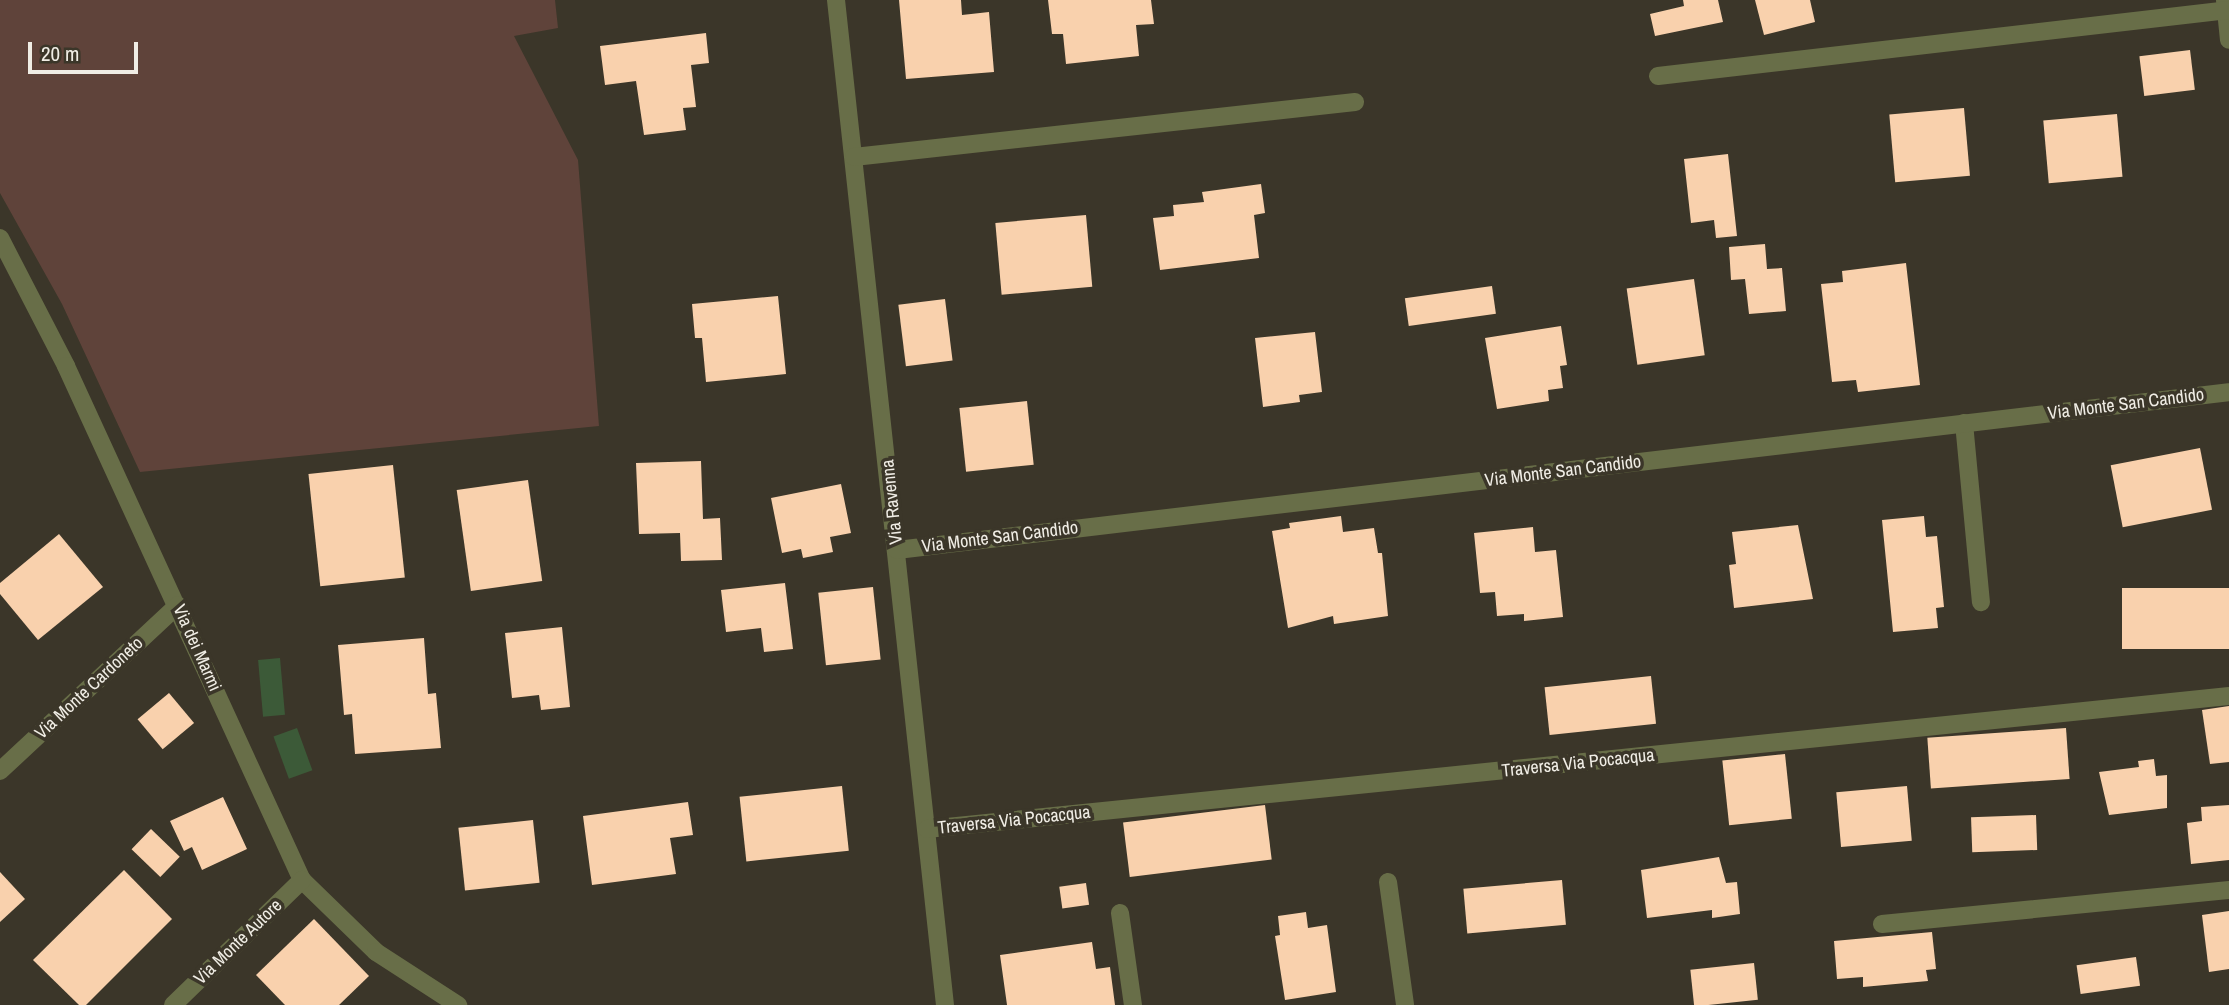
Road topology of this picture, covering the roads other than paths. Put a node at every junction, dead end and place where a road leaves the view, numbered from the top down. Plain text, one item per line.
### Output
1 (836, 0) edge
2 (2227, 7) edge
3 (2229, 40) edge
4 (1658, 76) dead end
5 (1354, 102) dead end
6 (854, 157) junction
7 (0, 239) edge
8 (2229, 392) edge
9 (1964, 423) junction
10 (897, 550) junction
11 (1981, 602) dead end
12 (178, 606) junction
13 (2229, 696) edge
14 (0, 771) edge
15 (927, 830) junction
16 (302, 880) junction
17 (1388, 882) dead end
18 (2229, 890) edge
19 (1121, 913) dead end
20 (1882, 924) dead end
21 (173, 1005) edge
22 (458, 1005) edge
23 (946, 1005) edge
24 (1133, 1005) edge
25 (1405, 1005) edge

1 - 6 street, Via Ravenna
2 - 3 street
2 - 4 street
5 - 6 street
6 - 10 street, Via Ravenna
7 - 12 street, Via dei Marmi
8 - 9 street, Via Monte San Candido
9 - 10 street, Via Monte San Candido
9 - 11 street
10 - 15 street, Via Ravenna
12 - 14 street, Via Monte Cardoneto
12 - 16 street, Via dei Marmi
13 - 15 street, Traversa Via Pocacqua
15 - 23 street, Via Ravenna
16 - 21 street, Via Monte Autore
16 - 22 street, Via dei Marmi
17 - 25 street
18 - 20 street
19 - 24 street

